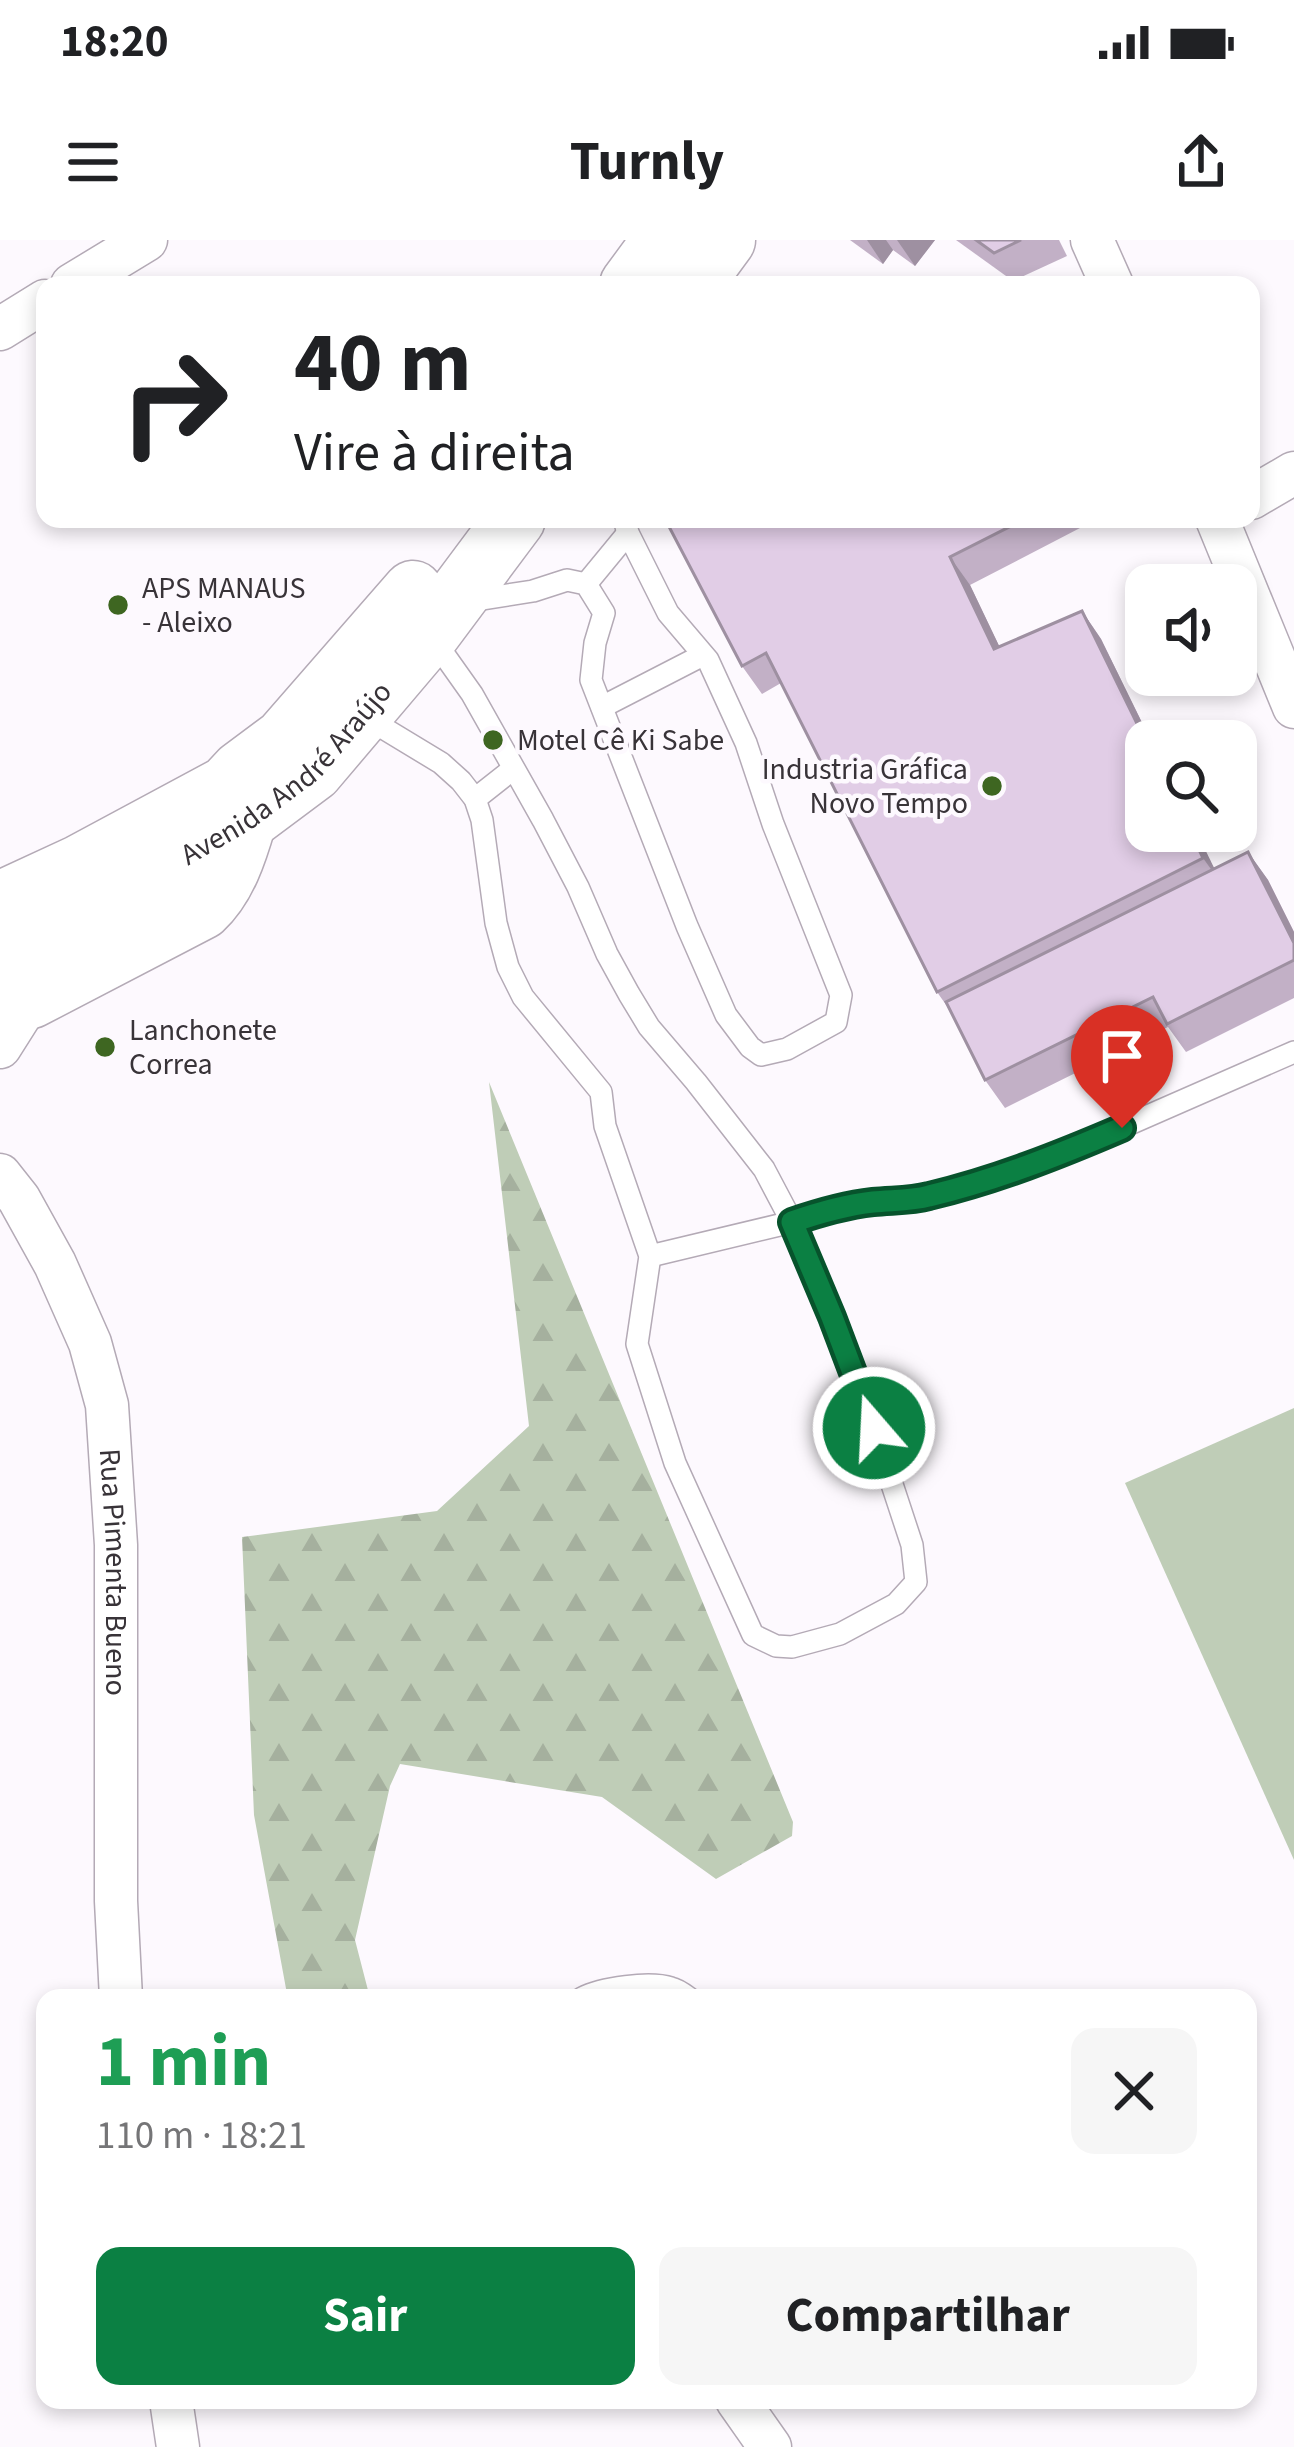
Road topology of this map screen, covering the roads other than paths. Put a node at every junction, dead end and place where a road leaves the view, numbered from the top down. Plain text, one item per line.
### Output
1 (146, 240) edge
2 (725, 240) edge
3 (647, 265) edge
4 (87, 276) edge
5 (36, 307) edge
6 (0, 329) edge
7 (1294, 473) edge
8 (1260, 493) edge
9 (461, 528) edge
10 (508, 528) edge
11 (626, 528) edge
12 (628, 528) edge
13 (1221, 528) edge
14 (586, 584) junction
15 (440, 619) junction
16 (703, 656) junction
17 (602, 707) junction
18 (1294, 707) edge
19 (363, 715) junction
20 (513, 769) junction
21 (475, 799) junction
22 (237, 804) junction
23 (0, 859) edge
24 (0, 902) edge
25 (8, 1003) edge
26 (1294, 1052) edge
27 (0, 1174) edge
28 (792, 1222) junction
29 (650, 1256) junction
30 (121, 1989) edge
31 (617, 1989) edge
32 (675, 1989) edge
33 (172, 2409) edge
34 (743, 2409) edge
35 (178, 2447) edge
36 (770, 2447) edge

1 - 4 street
2 - 3 main road
5 - 6 street
7 - 8 street
9 - 22 main road, Avenida André Araújo
10 - 15 main road, Avenida André Araújo
11 - 14 lane
12 - 16 lane
13 - 18 street
14 - 15 lane
14 - 17 lane
15 - 19 main road, Avenida André Araújo
15 - 20 lane
16 - 17 lane
16 - 17 lane
19 - 21 lane
19 - 22 main road, Avenida André Araújo
20 - 21 lane
20 - 28 lane
21 - 29 lane
22 - 23 main road
22 - 24 main road, Avenida André Araújo
22 - 25 main road
26 - 28 lane
27 - 30 street, Rua Pimenta Bueno
28 - 29 lane
28 - 29 lane
31 - 32 lane
33 - 35 street
34 - 36 street

